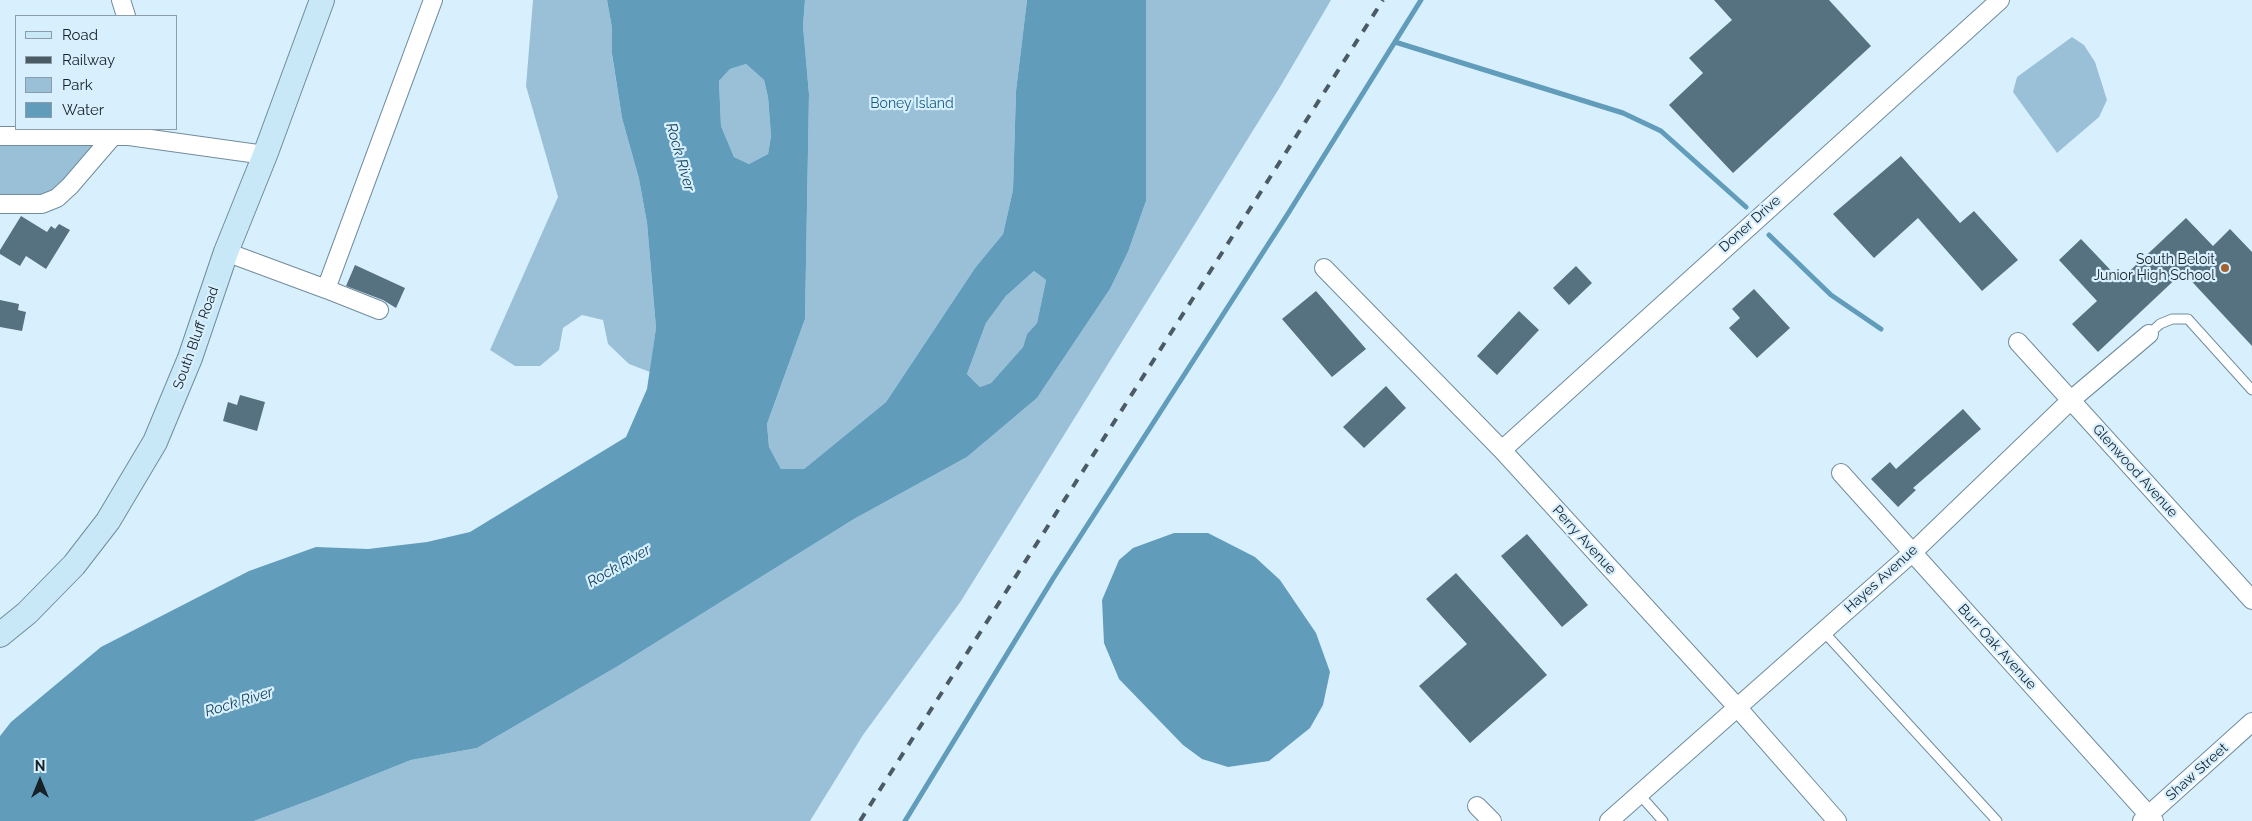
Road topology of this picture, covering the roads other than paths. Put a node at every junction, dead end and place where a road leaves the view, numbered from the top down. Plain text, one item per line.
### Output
1 (122, 0) edge
2 (322, 0) edge
3 (433, 0) edge
4 (2000, 0) edge
5 (126, 15) edge
6 (123, 134) edge
7 (0, 136) edge
8 (265, 155) junction
9 (0, 204) edge
10 (226, 252) junction
11 (1324, 268) dead end
12 (326, 289) junction
13 (379, 310) dead end
14 (2149, 334) joint
15 (2018, 342) dead end
16 (2252, 390) edge
17 (2071, 400) junction
18 (1502, 450) junction
19 (1841, 473) dead end
20 (1913, 552) junction
21 (2252, 600) edge
22 (1822, 631) junction
23 (0, 636) edge
24 (1737, 707) junction
25 (2252, 722) edge
26 (1639, 794) junction
27 (1477, 806) dead end
28 (2148, 819) edge
29 (1492, 821) edge
30 (1609, 821) edge
31 (1664, 821) edge
32 (1837, 821) edge
33 (1997, 821) edge

1 - 5 street
2 - 8 street, South Bluff Road
3 - 12 street
4 - 18 street, Doner Drive
6 - 7 street
6 - 8 street
6 - 9 street
8 - 10 street, South Bluff Road
10 - 12 street
10 - 23 street, South Bluff Road
11 - 18 street, Perry Avenue
12 - 13 street
14 - 16 lane
14 - 17 street, Hayes Avenue
15 - 17 street, Glenwood Avenue
17 - 20 street, Hayes Avenue
17 - 21 street, Glenwood Avenue
18 - 24 street, Perry Avenue
19 - 20 street, Burr Oak Avenue
20 - 22 street, Hayes Avenue
20 - 28 street, Burr Oak Avenue
22 - 24 street, Hayes Avenue
22 - 33 lane
24 - 26 street, Hayes Avenue
24 - 32 street, Perry Avenue
25 - 28 street, Shaw Street
26 - 30 street, Hayes Avenue
26 - 31 lane
27 - 29 street

